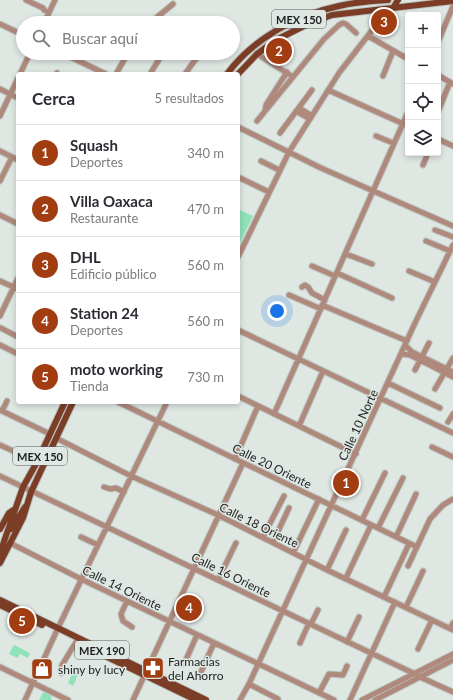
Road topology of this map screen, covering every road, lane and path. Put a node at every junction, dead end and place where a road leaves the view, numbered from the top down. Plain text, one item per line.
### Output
1 (26, 0) edge
2 (55, 0) edge
3 (389, 0) edge
4 (398, 0) edge
5 (453, 1) edge
6 (173, 4) dead end
7 (453, 6) edge
8 (393, 8) junction
9 (386, 9) junction
10 (50, 11) junction
11 (48, 16) edge
12 (158, 16) edge
13 (380, 20) junction
14 (0, 24) edge
15 (16, 31) edge
16 (356, 33) dead end
17 (441, 35) edge
18 (368, 36) junction
19 (393, 51) junction
20 (257, 54) junction
21 (405, 57) edge
22 (27, 60) edge
23 (77, 60) edge
24 (124, 60) edge
25 (159, 60) edge
26 (195, 60) edge
27 (21, 72) edge
28 (102, 72) edge
29 (117, 72) edge
30 (151, 72) edge
31 (187, 72) edge
32 (229, 72) edge
33 (240, 72) edge
34 (287, 72) junction
35 (384, 76) dead end
36 (294, 77) junction
37 (441, 77) edge
38 (16, 83) edge
39 (452, 83) edge
40 (0, 89) edge
41 (312, 90) dead end
42 (328, 90) junction
43 (11, 94) junction
44 (275, 96) junction
45 (16, 97) edge
46 (441, 106) edge
47 (297, 110) junction
48 (0, 116) edge
49 (311, 118) junction
50 (257, 121) dead end
51 (405, 125) edge
52 (240, 128) edge
53 (280, 133) dead end
54 (376, 136) dead end
55 (441, 140) edge
56 (394, 143) junction
57 (453, 146) edge
58 (0, 151) edge
59 (289, 152) junction
60 (427, 156) edge
61 (12, 157) junction
62 (16, 159) edge
63 (261, 161) dead end
64 (423, 165) dead end
65 (279, 170) junction
66 (240, 178) edge
67 (0, 181) edge
68 (372, 190) junction
69 (269, 192) junction
70 (0, 215) edge
71 (16, 223) edge
72 (453, 226) edge
73 (435, 230) dead end
74 (453, 237) edge
75 (426, 241) dead end
76 (453, 245) edge
77 (450, 251) junction
78 (240, 253) edge
79 (346, 254) junction
80 (372, 264) dead end
81 (312, 266) dead end
82 (409, 271) dead end
83 (336, 274) junction
84 (0, 281) edge
85 (435, 282) junction
86 (302, 287) dead end
87 (16, 288) edge
88 (289, 295) dead end
89 (392, 298) dead end
90 (323, 305) junction
91 (0, 316) edge
92 (0, 328) edge
93 (240, 331) edge
94 (16, 336) edge
95 (406, 343) junction
96 (429, 343) dead end
97 (0, 345) edge
98 (16, 353) edge
99 (401, 354) junction
100 (421, 358) junction
101 (453, 358) edge
102 (299, 359) junction
103 (416, 370) dead end
104 (323, 371) junction
105 (446, 371) junction
106 (453, 372) edge
107 (453, 376) edge
108 (388, 383) junction
109 (435, 389) dead end
110 (240, 397) edge
111 (381, 399) junction
112 (7, 401) dead end
113 (64, 404) edge
114 (72, 404) edge
115 (129, 404) edge
116 (166, 404) edge
117 (258, 406) junction
118 (440, 408) dead end
119 (1, 410) edge
120 (274, 414) junction
121 (453, 414) edge
122 (158, 421) junction
123 (448, 422) dead end
124 (300, 426) junction
125 (453, 433) edge
126 (53, 436) junction
127 (0, 445) edge
128 (432, 447) dead end
129 (356, 454) junction
130 (453, 458) edge
131 (235, 459) junction
132 (37, 462) junction
133 (243, 463) junction
134 (385, 473) dead end
135 (0, 476) edge
136 (131, 476) junction
137 (403, 478) dead end
138 (104, 487) dead end
139 (23, 488) junction
140 (31, 492) junction
141 (124, 492) junction
142 (416, 494) dead end
143 (284, 496) dead end
144 (319, 500) junction
145 (453, 500) edge
146 (26, 505) junction
147 (331, 506) junction
148 (289, 508) dead end
149 (15, 509) junction
150 (218, 515) junction
151 (362, 520) junction
152 (371, 525) junction
153 (106, 527) junction
154 (378, 528) junction
155 (0, 529) edge
156 (346, 530) dead end
157 (396, 537) junction
158 (81, 538) dead end
159 (263, 538) junction
160 (5, 539) junction
161 (273, 542) junction
162 (10, 543) junction
163 (236, 543) dead end
164 (409, 544) junction
165 (98, 545) junction
166 (0, 546) edge
167 (417, 547) junction
168 (293, 552) junction
169 (0, 553) edge
170 (307, 559) junction
171 (0, 563) edge
172 (408, 566) dead end
173 (193, 568) junction
174 (327, 570) junction
175 (423, 571) dead end
176 (346, 578) junction
177 (81, 579) junction
178 (218, 580) junction
179 (384, 597) junction
180 (0, 600) edge
181 (127, 601) junction
182 (395, 602) junction
183 (0, 605) edge
184 (406, 607) junction
185 (318, 610) dead end
186 (282, 611) junction
187 (359, 617) dead end
188 (432, 620) junction
189 (169, 621) junction
190 (453, 623) edge
191 (310, 624) junction
192 (132, 627) dead end
193 (452, 629) edge
194 (57, 630) junction
195 (197, 635) junction
196 (76, 642) junction
197 (347, 642) junction
198 (214, 643) junction
199 (300, 643) dead end
200 (418, 649) dead end
201 (371, 653) junction
202 (453, 654) edge
203 (453, 660) edge
204 (184, 664) dead end
205 (258, 664) junction
206 (347, 666) dead end
207 (0, 668) edge
208 (201, 672) dead end
209 (145, 673) junction
210 (61, 674) dead end
211 (418, 676) junction
212 (33, 683) junction
213 (249, 684) junction
214 (453, 692) edge
215 (320, 693) junction
216 (278, 699) edge
217 (25, 700) edge
218 (68, 700) edge
219 (133, 700) edge
220 (196, 700) edge
221 (206, 700) edge
222 (241, 700) edge
223 (334, 700) edge
224 (350, 700) edge
225 (362, 700) edge
226 (375, 700) edge

1 - 10 street
2 - 10 street
3 - 9 main road
3 - 32 main road, MEX 150
4 - 8 main road
5 - 8 main road, MEX 150
6 - 12 street
7 - 17 street
8 - 9 main road, MEX 150
8 - 13 street
9 - 13 street
9 - 20 main road, MEX 150
10 - 11 street
13 - 18 street
14 - 15 street
16 - 36 street
18 - 19 street
18 - 42 street
19 - 21 street
19 - 35 street
20 - 33 main road, MEX 150
20 - 34 street
22 - 27 street
23 - 28 street
24 - 29 street
25 - 30 street
26 - 31 street
34 - 36 street
34 - 44 street
36 - 44 street
37 - 39 street
38 - 43 street
39 - 46 street
40 - 43 street
41 - 47 street
42 - 49 street
42 - 51 street
43 - 45 street
43 - 48 street
44 - 50 street
47 - 49 street
47 - 53 street
49 - 59 street
51 - 56 street
52 - 59 street
54 - 56 street
55 - 57 street
56 - 68 street
58 - 61 street
59 - 65 street
59 - 68 street
60 - 64 street
61 - 62 street
61 - 67 street
63 - 65 street
65 - 69 street
66 - 69 street
68 - 72 street
68 - 79 street
69 - 78 street
70 - 71 street
73 - 74 street
75 - 77 street
76 - 77 street, Calle 10 Norte
77 - 85 street, Calle 10 Norte
79 - 80 street
79 - 83 street
81 - 83 street
82 - 85 street
83 - 89 street
83 - 90 street
84 - 87 street
85 - 95 street, Calle 10 Norte
86 - 90 street
87 - 91 street
88 - 90 street
90 - 95 street
90 - 102 street
92 - 94 street
93 - 102 street
95 - 99 street, Calle 10 Norte
95 - 100 street
96 - 100 street
97 - 98 street
99 - 100 street
99 - 108 street, Calle 10 Norte
100 - 103 street
100 - 105 street
101 - 105 street
102 - 104 street
102 - 120 street
104 - 111 street
104 - 124 street
105 - 106 street
105 - 107 street
105 - 109 street
108 - 111 street, Calle 10 Norte
108 - 118 street
110 - 117 street
111 - 125 street
111 - 129 street, Calle 10 Norte
112 - 119 street
113 - 126 main road, MEX 150
114 - 126 main road, MEX 150
115 - 122 street, Calle 20 Oriente
116 - 122 street
117 - 120 street
117 - 131 street
119 - 126 street, Calle 18 Oriente
120 - 124 street
121 - 123 street
122 - 131 street, Calle 20 Oriente
122 - 136 street
124 - 129 street
126 - 132 main road, MEX 150
126 - 136 street, Calle 18 Oriente
126 - 140 main road, MEX 150
127 - 132 street
128 - 130 street
129 - 147 street, Calle 10 Norte
131 - 133 street, Calle 20 Oriente
132 - 139 main road, MEX 150
133 - 144 street, Calle 20 Oriente
133 - 150 street
134 - 151 street
135 - 139 street, Calle 16 Oriente
136 - 141 street
136 - 150 street, Calle 18 Oriente
137 - 154 street
138 - 141 street
139 - 140 street, Calle 16 Oriente
139 - 149 main road, MEX 150
140 - 146 main road, MEX 150
140 - 153 street, Calle 16 Oriente
141 - 153 street
142 - 157 street
143 - 159 street
144 - 147 street, Calle 20 Oriente
144 - 168 street
145 - 167 street
146 - 160 main road, MEX 150
146 - 162 main road
147 - 151 street, Calle 20 Oriente
147 - 170 street, Calle 10 Norte
148 - 161 street
149 - 155 main road, MEX 150
149 - 160 main road
150 - 159 street, Calle 18 Oriente
150 - 173 street
151 - 152 street, Calle 20 Oriente
152 - 154 street, Calle 20 Oriente
152 - 176 street
153 - 165 street
153 - 173 street, Calle 16 Oriente
154 - 157 street, Calle 20 Oriente
156 - 174 street
157 - 164 street, Calle 20 Oriente
158 - 165 street
159 - 161 street, Calle 18 Oriente
160 - 166 main road, MEX 150
160 - 169 main road
161 - 168 street, Calle 18 Oriente
162 - 171 main road
162 - 177 street, Calle 14 Oriente
163 - 178 street
164 - 167 street, Calle 20 Oriente
164 - 179 street
165 - 177 street
167 - 172 street
168 - 170 street, Calle 18 Oriente
170 - 174 street, Calle 18 Oriente
170 - 186 street, Calle 10 Norte
173 - 178 street, Calle 16 Oriente
173 - 189 street
174 - 176 street, Calle 18 Oriente
175 - 184 street
176 - 179 street, Calle 18 Oriente
177 - 181 street, Calle 14 Oriente
177 - 194 street
178 - 186 street, Calle 16 Oriente
179 - 182 street, Calle 18 Oriente
180 - 194 main road, MEX 190
181 - 189 street, Calle 14 Oriente
181 - 192 street
182 - 184 street, Calle 18 Oriente
182 - 201 street
183 - 194 main road, MEX 190
184 - 188 street, Calle 18 Oriente
185 - 191 street
186 - 191 street, Calle 16 Oriente
186 - 205 street, Calle 10 Norte
187 - 197 street
188 - 193 street, Calle 18 Oriente
188 - 200 street
189 - 195 street, Calle 14 Oriente
189 - 209 street
190 - 193 street
191 - 197 street, Calle 16 Oriente
191 - 199 street
194 - 196 main road, MEX 190
194 - 209 main road, MEX 190
194 - 212 street
195 - 198 street, Calle 14 Oriente
195 - 204 street
196 - 209 main road, MEX 190
196 - 210 street
197 - 201 street, Calle 16 Oriente
198 - 205 street, Calle 14 Oriente
198 - 208 street
201 - 211 street, Calle 16 Oriente
201 - 224 street
202 - 211 street
203 - 211 street
205 - 213 street, Calle 10 Norte
205 - 215 street, Calle 14 Oriente
206 - 215 street
207 - 212 street
209 - 219 street
209 - 220 main road, MEX 190
209 - 221 main road, MEX 190
211 - 214 street, Calle 16 Oriente
211 - 225 street
211 - 226 street
212 - 217 street
212 - 218 street
213 - 216 street
213 - 222 street, Calle 10 Norte
215 - 223 street, Calle 14 Oriente

